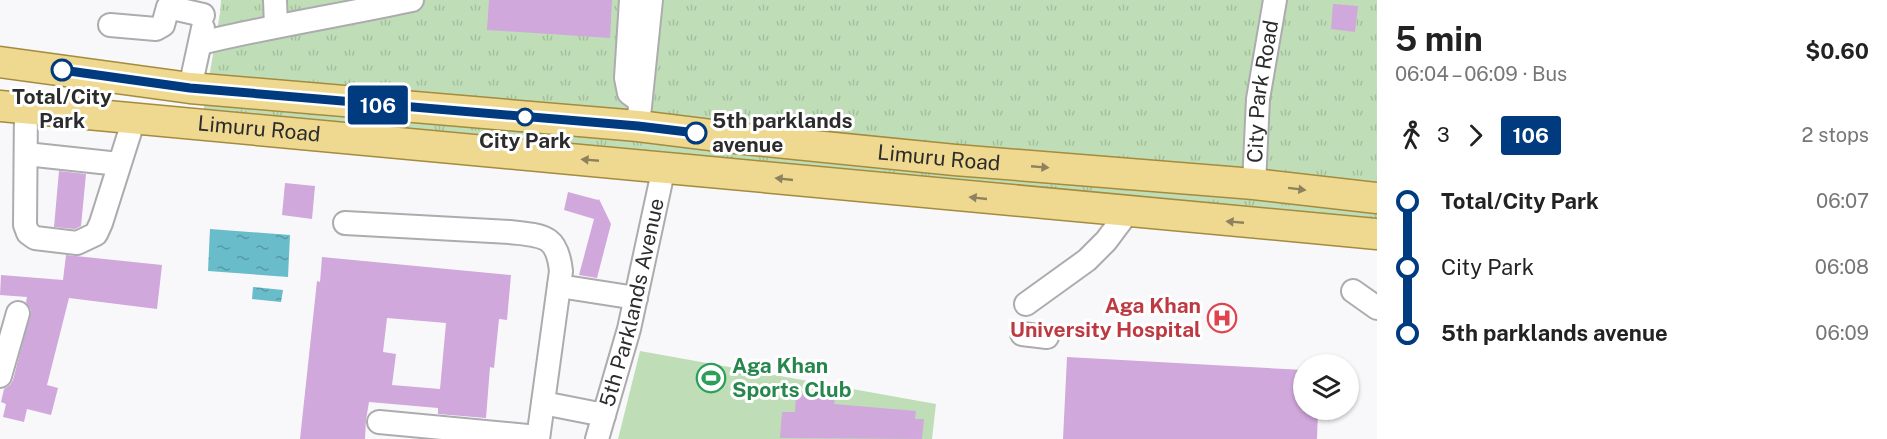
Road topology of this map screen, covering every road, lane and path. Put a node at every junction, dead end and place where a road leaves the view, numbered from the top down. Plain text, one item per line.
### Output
1 (275, 0) edge
2 (412, 0) edge
3 (632, 0) edge
4 (651, 0) edge
5 (1275, 0) edge
6 (169, 4) edge
7 (203, 8) edge
8 (110, 26) dead end
9 (276, 26) junction
10 (201, 43) junction
11 (0, 62) edge
12 (190, 88) junction
13 (13, 107) edge
14 (639, 114) junction
15 (134, 118) junction
16 (26, 154) junction
17 (119, 164) junction
18 (664, 167) junction
19 (1254, 184) junction
20 (1377, 198) edge
21 (1126, 213) junction
22 (345, 223) dead end
23 (1377, 234) edge
24 (559, 286) junction
25 (1353, 291) dead end
26 (636, 298) junction
27 (1026, 304) dead end
28 (1377, 308) edge
29 (18, 313) dead end
30 (1022, 334) dead end
31 (1047, 337) dead end
32 (0, 376) edge
33 (543, 403) junction
34 (604, 415) junction
35 (379, 422) dead end
36 (538, 438) edge
37 (597, 439) edge

1 - 9 street
2 - 9 street
3 - 14 street
4 - 14 street
5 - 19 street, City Park Road
6 - 7 street
6 - 8 street
7 - 10 street
9 - 10 street
10 - 12 street
11 - 12 main road, Limuru Road
12 - 14 main road, Limuru Road
13 - 15 main road, Limuru Road
13 - 16 street
14 -> 19 main road, Limuru Road
15 - 17 street
18 -> 15 main road, Limuru Road
16 - 17 street
16 - 17 street
21 -> 18 main road, Limuru Road
18 - 26 street, 5th Parklands Avenue
19 -> 20 main road, Limuru Road
23 -> 21 main road, Limuru Road
21 - 27 street
22 - 24 street
24 - 26 street
24 - 33 street
25 - 28 street
26 - 34 street, 5th Parklands Avenue
29 - 32 street
30 - 31 street
33 - 34 street
33 - 36 street
34 - 37 street, 5th Parklands Avenue
35 - 36 street

